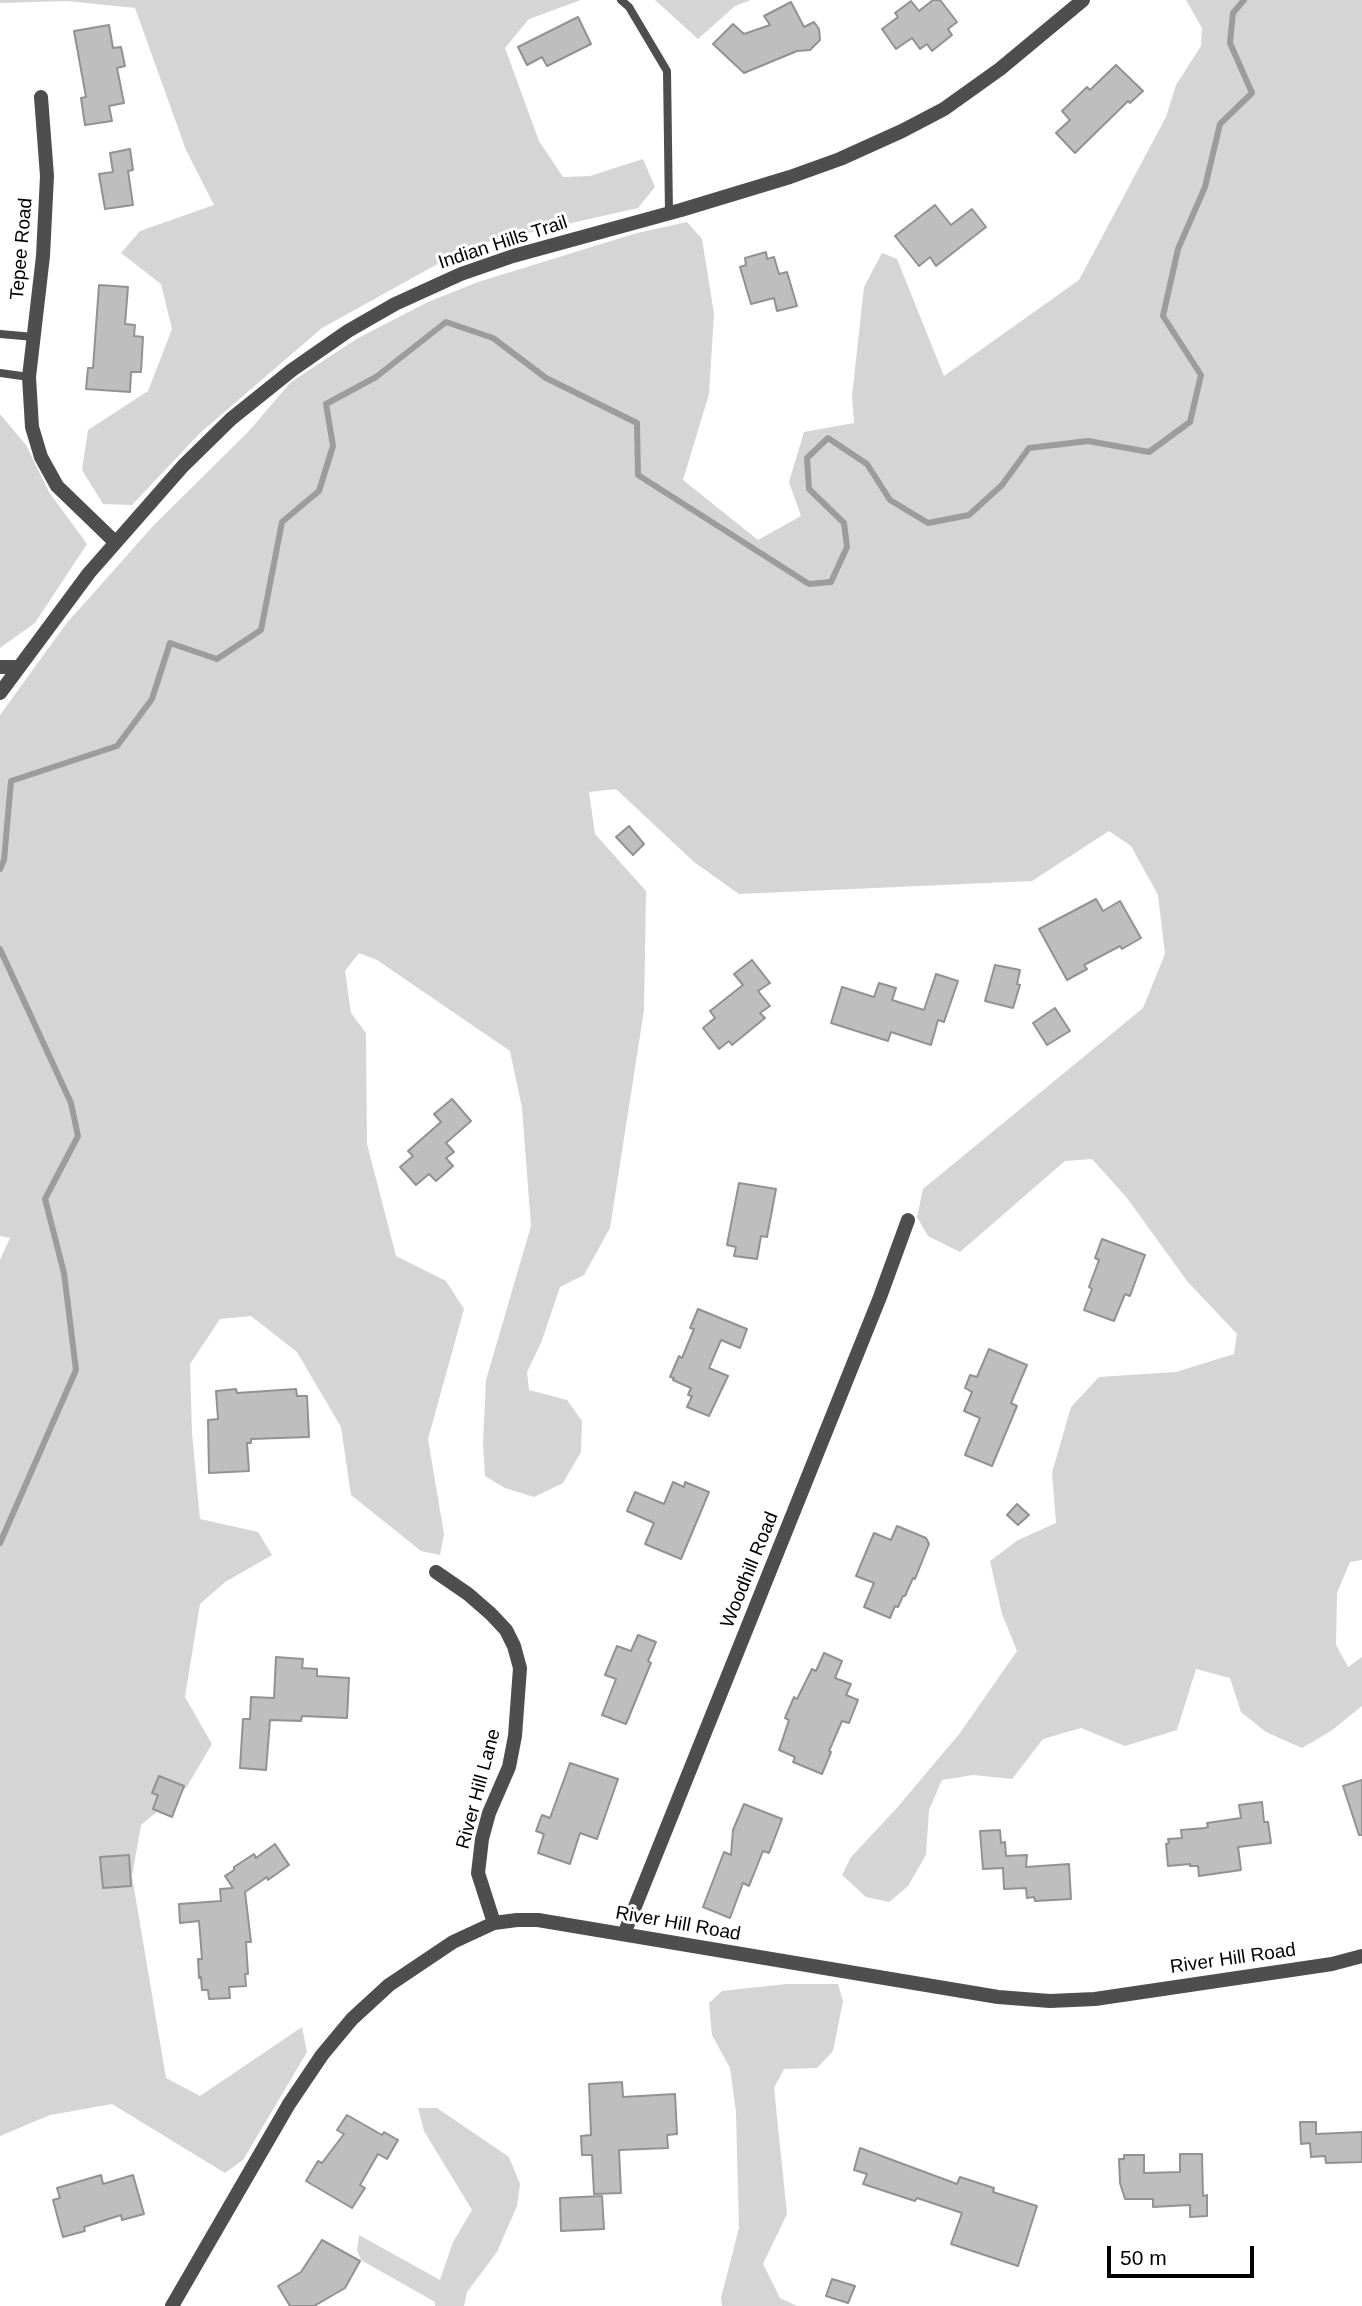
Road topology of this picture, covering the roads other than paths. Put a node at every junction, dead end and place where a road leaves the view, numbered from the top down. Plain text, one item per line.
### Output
1 (621, 0) edge
2 (1083, 0) edge
3 (41, 97) dead end
4 (669, 213) junction
5 (0, 334) edge
6 (34, 337) junction
7 (0, 373) edge
8 (29, 377) junction
9 (115, 542) junction
10 (0, 667) edge
11 (18, 667) junction
12 (0, 693) edge
13 (908, 1220) dead end
14 (436, 1572) dead end
15 (494, 1923) junction
16 (624, 1934) junction
17 (1362, 1956) edge
18 (172, 2306) edge

1 - 4 lane
2 - 4 street, Indian Hills Trail
3 - 6 street, Tepee Road
4 - 9 street, Indian Hills Trail
5 - 6 lane
6 - 8 street, Tepee Road
7 - 8 lane
8 - 9 street, Tepee Road
9 - 11 street, Indian Hills Trail
10 - 11 street
11 - 12 street, Indian Hills Trail
13 - 16 street, Woodhill Road
14 - 15 street, River Hill Lane
15 - 16 street, River Hill Road
15 - 18 street, River Hill Road
16 - 17 street, River Hill Road

